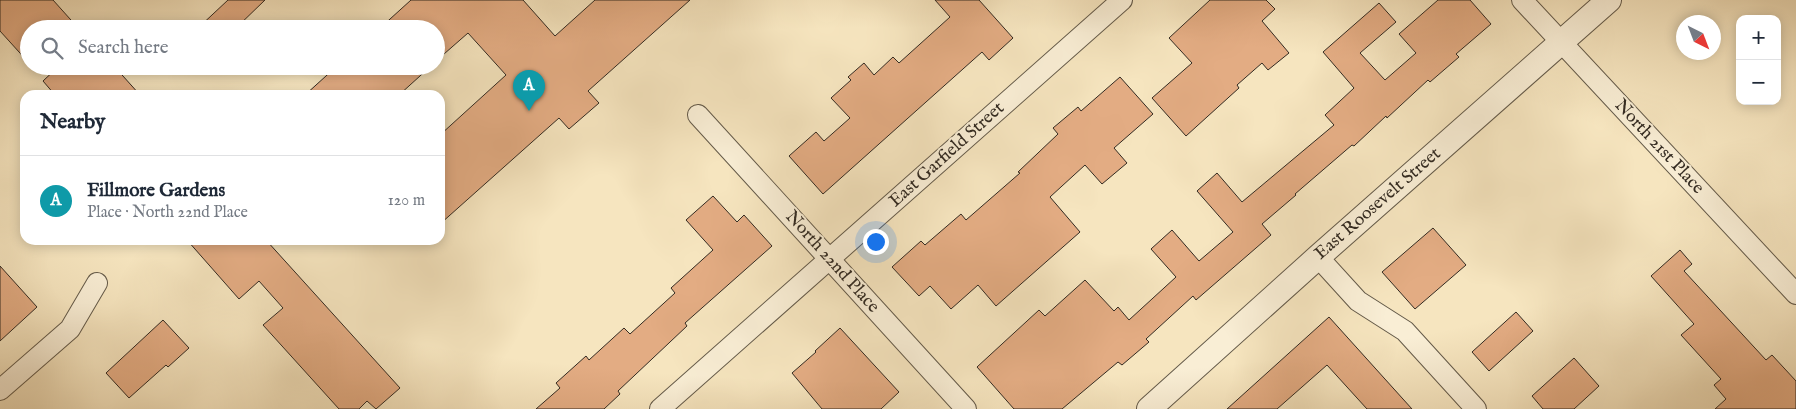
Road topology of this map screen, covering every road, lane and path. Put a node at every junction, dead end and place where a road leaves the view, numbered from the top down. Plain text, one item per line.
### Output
1 (1122, 0) edge
2 (1522, 0) edge
3 (1609, 0) edge
4 (1562, 42) junction
5 (698, 115) dead end
6 (1318, 257) junction
7 (829, 260) junction
8 (97, 283) dead end
9 (1796, 294) edge
10 (0, 390) edge
11 (660, 409) edge
12 (966, 409) edge
13 (1149, 409) edge
14 (1476, 409) edge

1 - 7 street, East Garfield Street
2 - 4 street, North 21st Place
3 - 4 street, East Roosevelt Street
4 - 6 street, East Roosevelt Street
4 - 9 street, North 21st Place
5 - 7 street, North 22nd Place
6 - 13 street, East Roosevelt Street
6 - 14 street
7 - 11 street, East Garfield Street
7 - 12 street, North 22nd Place
8 - 10 street

